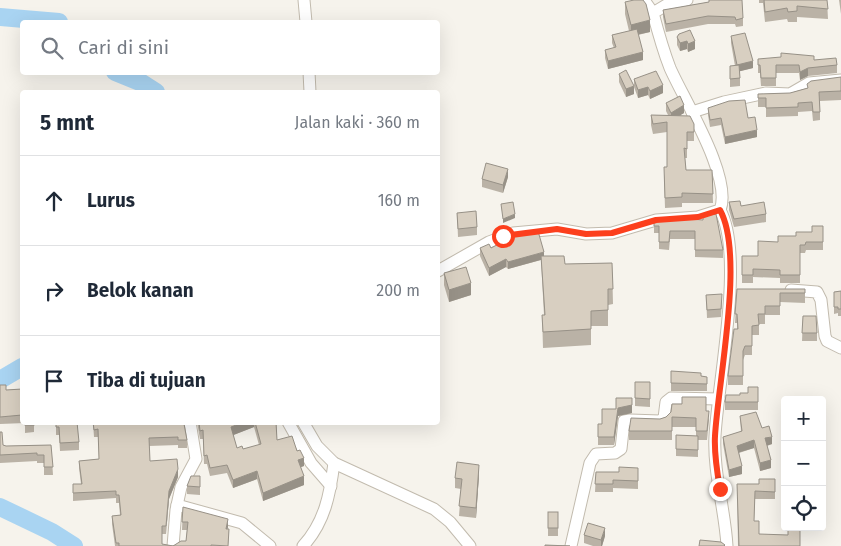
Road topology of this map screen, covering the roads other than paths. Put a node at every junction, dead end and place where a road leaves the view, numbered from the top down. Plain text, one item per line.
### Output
1 (304, 0) edge
2 (644, 0) edge
3 (687, 0) edge
4 (653, 13) junction
5 (306, 20) edge
6 (309, 75) edge
7 (841, 80) edge
8 (310, 90) edge
9 (692, 112) junction
10 (720, 210) junction
11 (440, 269) edge
12 (779, 290) edge
13 (841, 348) edge
14 (718, 400) junction
15 (190, 425) edge
16 (290, 425) edge
17 (305, 425) edge
18 (334, 463) junction
19 (331, 486) junction
20 (176, 505) junction
21 (173, 546) edge
22 (270, 546) edge
23 (304, 546) edge
24 (470, 546) edge
25 (572, 546) edge
26 (728, 546) edge

1 - 5 street
2 - 4 street
3 - 4 street
4 - 9 street
6 - 8 street
7 - 9 street
9 - 10 street
10 - 11 street
10 - 14 street
12 - 13 street
14 - 25 street
14 - 26 street
15 - 20 street
16 - 19 street
17 - 18 street
18 - 19 street
18 - 24 street
19 - 23 street
20 - 21 street
20 - 22 street

